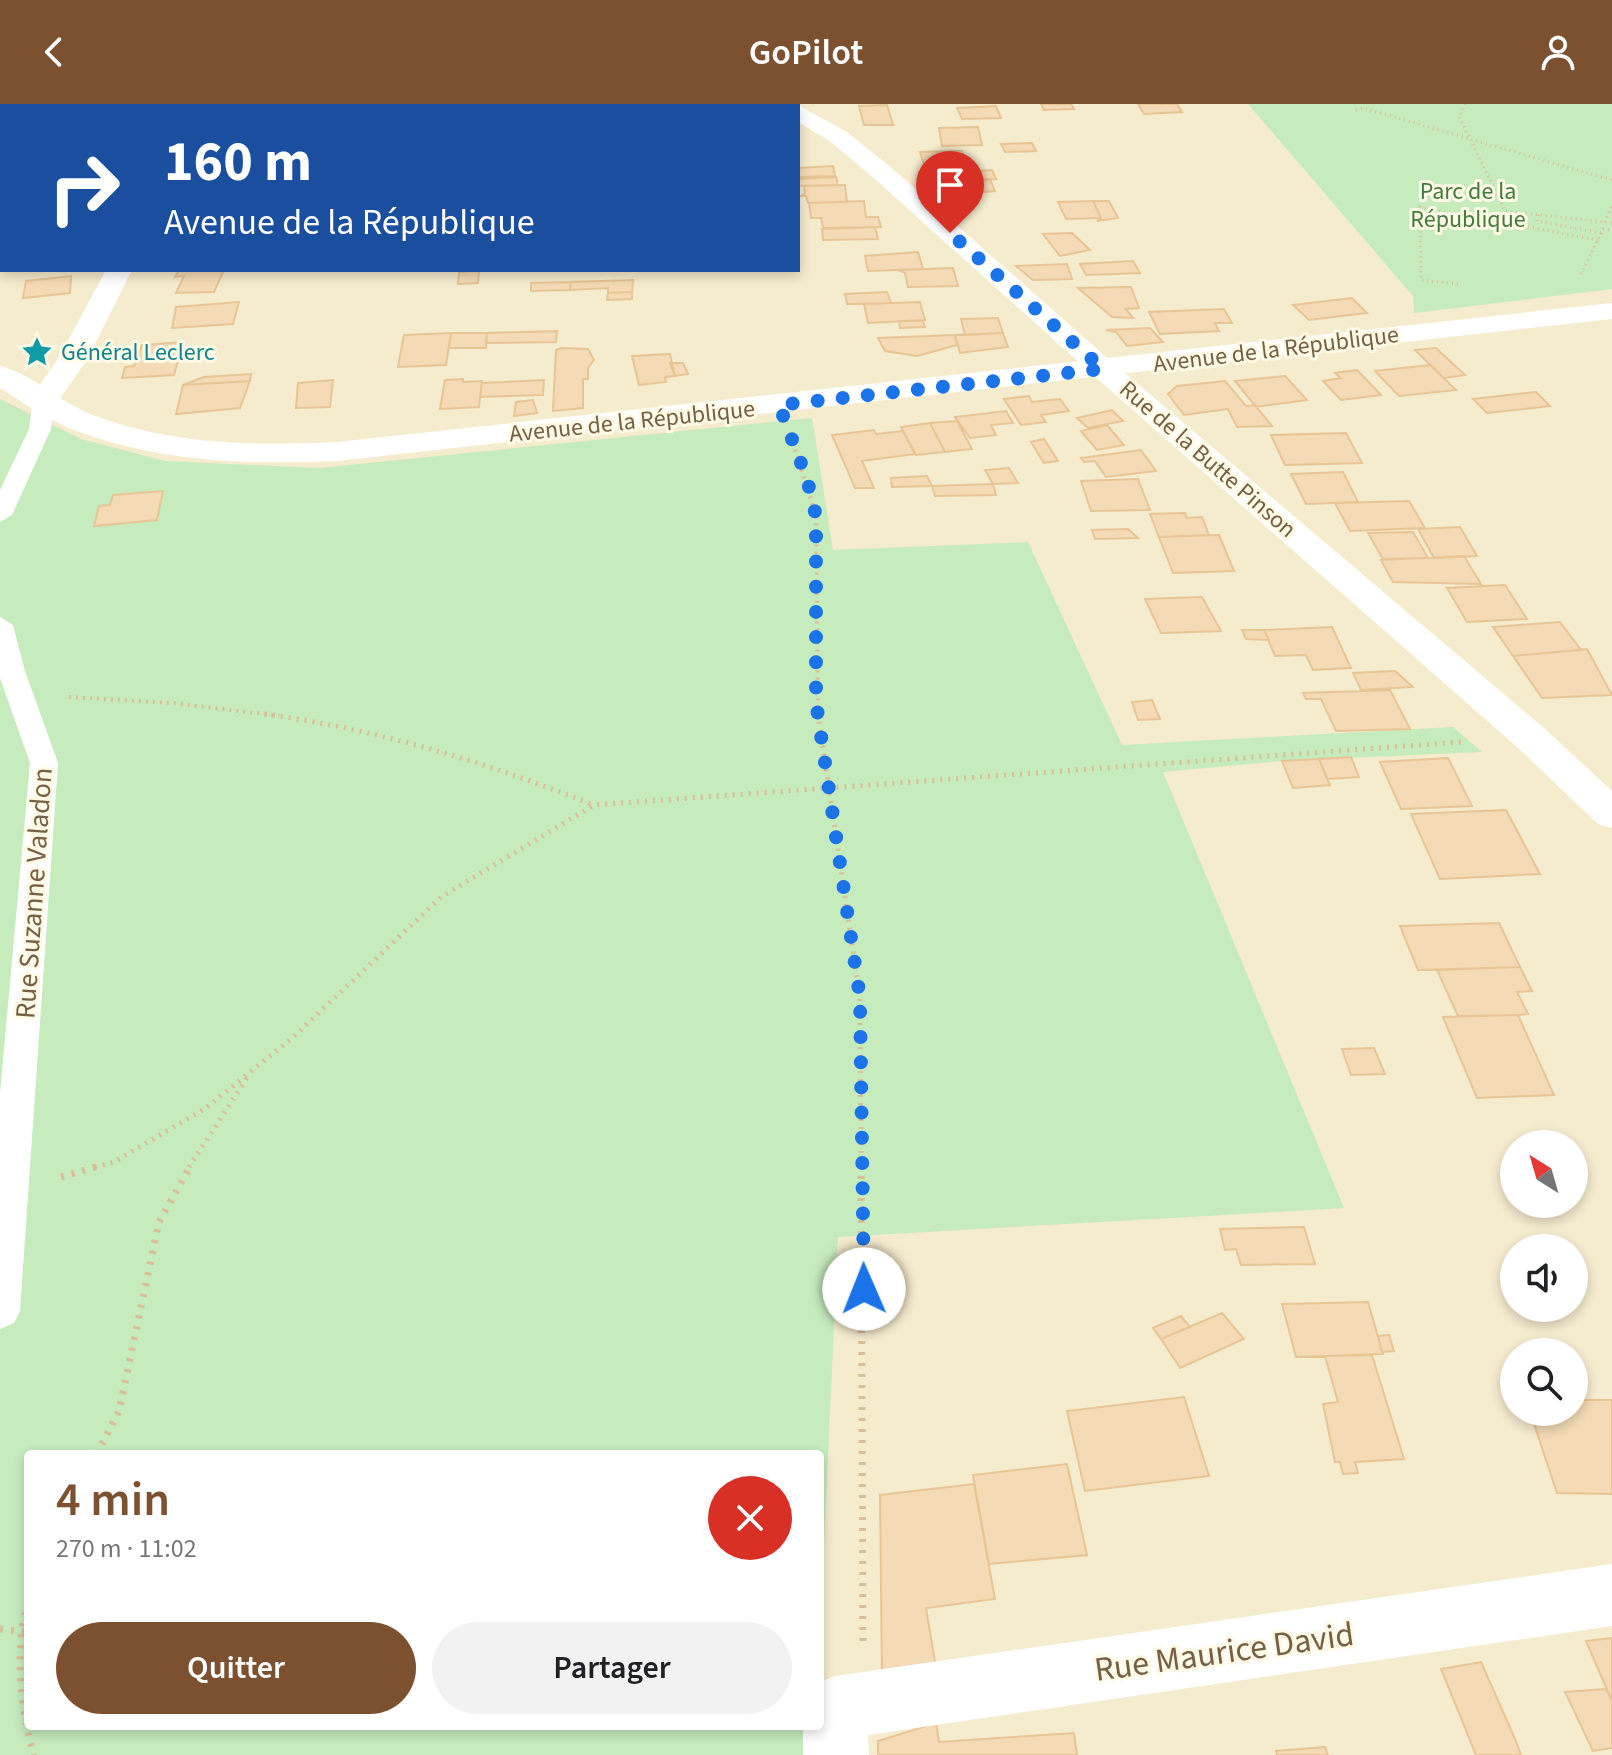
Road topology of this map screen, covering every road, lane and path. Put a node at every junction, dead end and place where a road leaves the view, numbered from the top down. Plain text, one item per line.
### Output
1 (1465, 104) edge
2 (1356, 110) dead end
3 (800, 113) edge
4 (1413, 115) dead end
5 (1405, 120) junction
6 (1470, 139) junction
7 (1612, 180) edge
8 (1612, 204) edge
9 (1538, 215) junction
10 (1605, 222) junction
11 (1612, 223) edge
12 (1601, 233) dead end
13 (1598, 240) dead end
14 (118, 272) edge
15 (1469, 286) dead end
16 (1612, 311) edge
17 (1103, 369) junction
18 (0, 375) edge
19 (44, 400) junction
20 (779, 405) junction
21 (0, 515) edge
22 (0, 625) edge
23 (20, 695) junction
24 (1530, 737) junction
25 (828, 789) junction
26 (594, 805) junction
27 (1612, 814) edge
28 (252, 1071) junction
29 (12, 1191) junction
30 (0, 1311) edge
31 (99, 1450) edge
32 (1612, 1595) edge
33 (0, 1629) edge
34 (23, 1632) edge
35 (24, 1653) edge
36 (845, 1722) edge
37 (28, 1730) edge
38 (34, 1755) edge

1 - 6 path
2 - 5 path
3 - 17 street, Rue de la Butte Pinson
4 - 5 path
5 - 6 path
6 - 7 path
6 - 9 path
8 - 10 path
9 - 10 path
9 - 12 path
10 - 11 path
13 - 15 path
14 - 19 street
16 - 17 street, Avenue de la République
17 - 20 street, Avenue de la République
17 - 24 street, Rue de la Butte Pinson
18 - 19 street, Avenue de la République
19 - 20 street, Avenue de la République
19 - 21 lane
20 - 25 path
22 - 23 lane, Rue Suzanne Valadon
23 - 26 path
23 - 29 lane, Rue Suzanne Valadon
24 - 25 path
24 - 27 street, Rue de la Butte Pinson
25 - 26 path
25 - 36 path
26 - 28 path
28 - 29 path
28 - 31 path
29 - 30 lane, Rue Suzanne Valadon
32 - 36 street, Rue Maurice David
33 - 34 path
34 - 35 path
37 - 38 path

